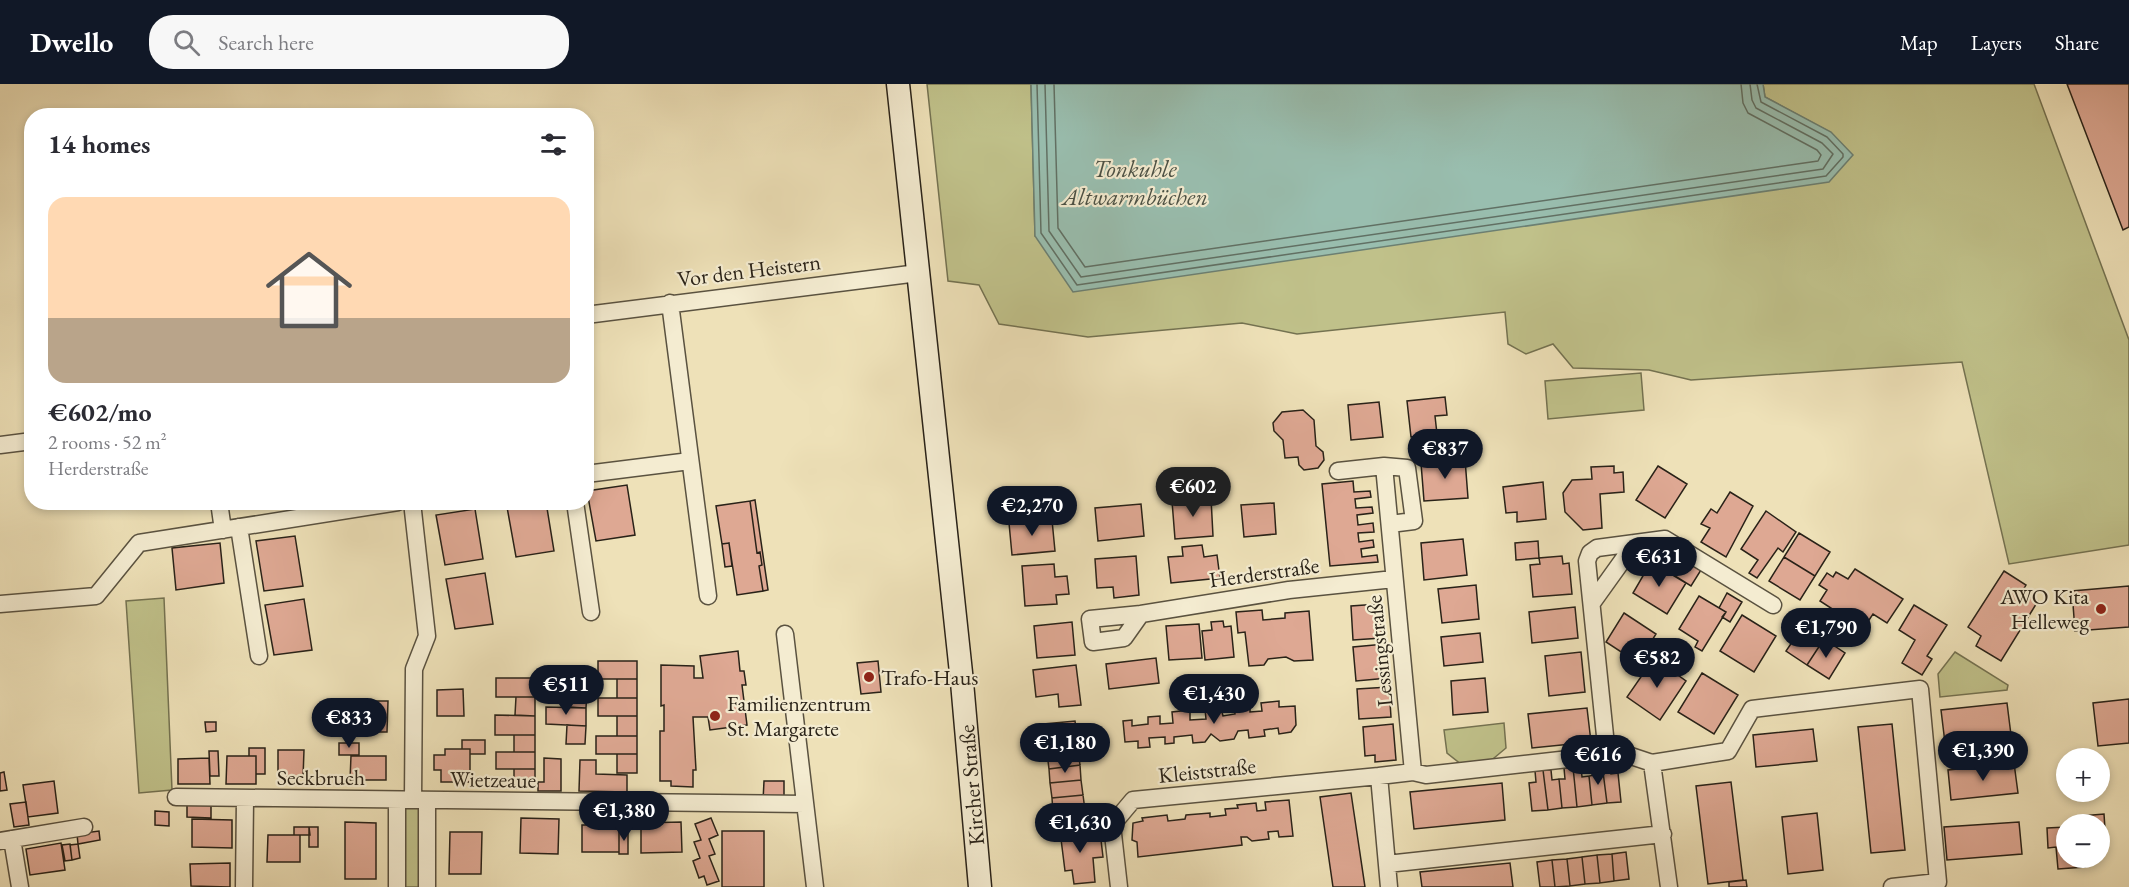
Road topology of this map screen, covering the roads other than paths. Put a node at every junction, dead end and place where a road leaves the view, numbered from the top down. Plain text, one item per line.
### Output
1 (898, 84) edge
2 (918, 273) junction
3 (670, 303) junction
4 (594, 314) edge
5 (24, 442) edge
6 (0, 445) edge
7 (690, 461) junction
8 (1384, 466) junction
9 (1338, 471) dead end
10 (594, 473) edge
11 (223, 510) edge
12 (347, 510) edge
13 (413, 510) edge
14 (576, 510) edge
15 (1390, 524) junction
16 (231, 528) junction
17 (1635, 543) junction
18 (1394, 579) junction
19 (708, 596) dead end
20 (1592, 603) junction
21 (0, 604) edge
22 (1773, 605) dead end
23 (591, 612) dead end
24 (1141, 614) dead end
25 (785, 634) dead end
26 (259, 656) dead end
27 (1607, 755) junction
28 (1652, 763) junction
29 (1413, 772) junction
30 (1379, 776) junction
31 (176, 797) dead end
32 (245, 799) junction
33 (412, 800) junction
34 (805, 804) junction
35 (84, 827) dead end
36 (1663, 834) junction
37 (6, 840) edge
38 (1387, 864) junction
39 (20, 887) edge
40 (244, 887) edge
41 (396, 887) edge
42 (427, 887) edge
43 (815, 887) edge
44 (980, 887) edge
45 (1119, 887) edge
46 (1389, 887) edge
47 (1669, 887) edge
48 (1892, 887) edge

1 - 2 main road, Kircher Straße
2 - 3 street, Vor den Heistern
2 - 44 main road, Kircher Straße
3 - 4 street, Vor den Heistern
3 - 7 street
5 - 6 street
7 - 10 street
7 - 19 street
8 - 9 street
8 - 15 street, Lessingstraße
8 - 15 street
11 - 16 street
12 - 16 street
13 - 33 street
14 - 23 street
15 - 18 street, Lessingstraße
16 - 21 street
16 - 26 street
17 - 20 street
17 - 20 street
17 - 22 street
18 - 24 street, Herderstraße
18 - 29 street, Lessingstraße
20 - 27 street
25 - 34 street
27 - 28 street
27 - 29 street
28 - 36 street
28 - 48 street
29 - 30 street
30 - 38 street
30 - 45 street, Kleiststraße
31 - 32 street, Seckbruch
32 - 33 street, Seckbruch
32 - 40 street, Seckbruch
33 - 34 street, Wietzeaue
33 - 41 street
33 - 42 street
34 - 43 street
35 - 37 street
36 - 38 street
36 - 47 street
37 - 39 street
38 - 46 street

